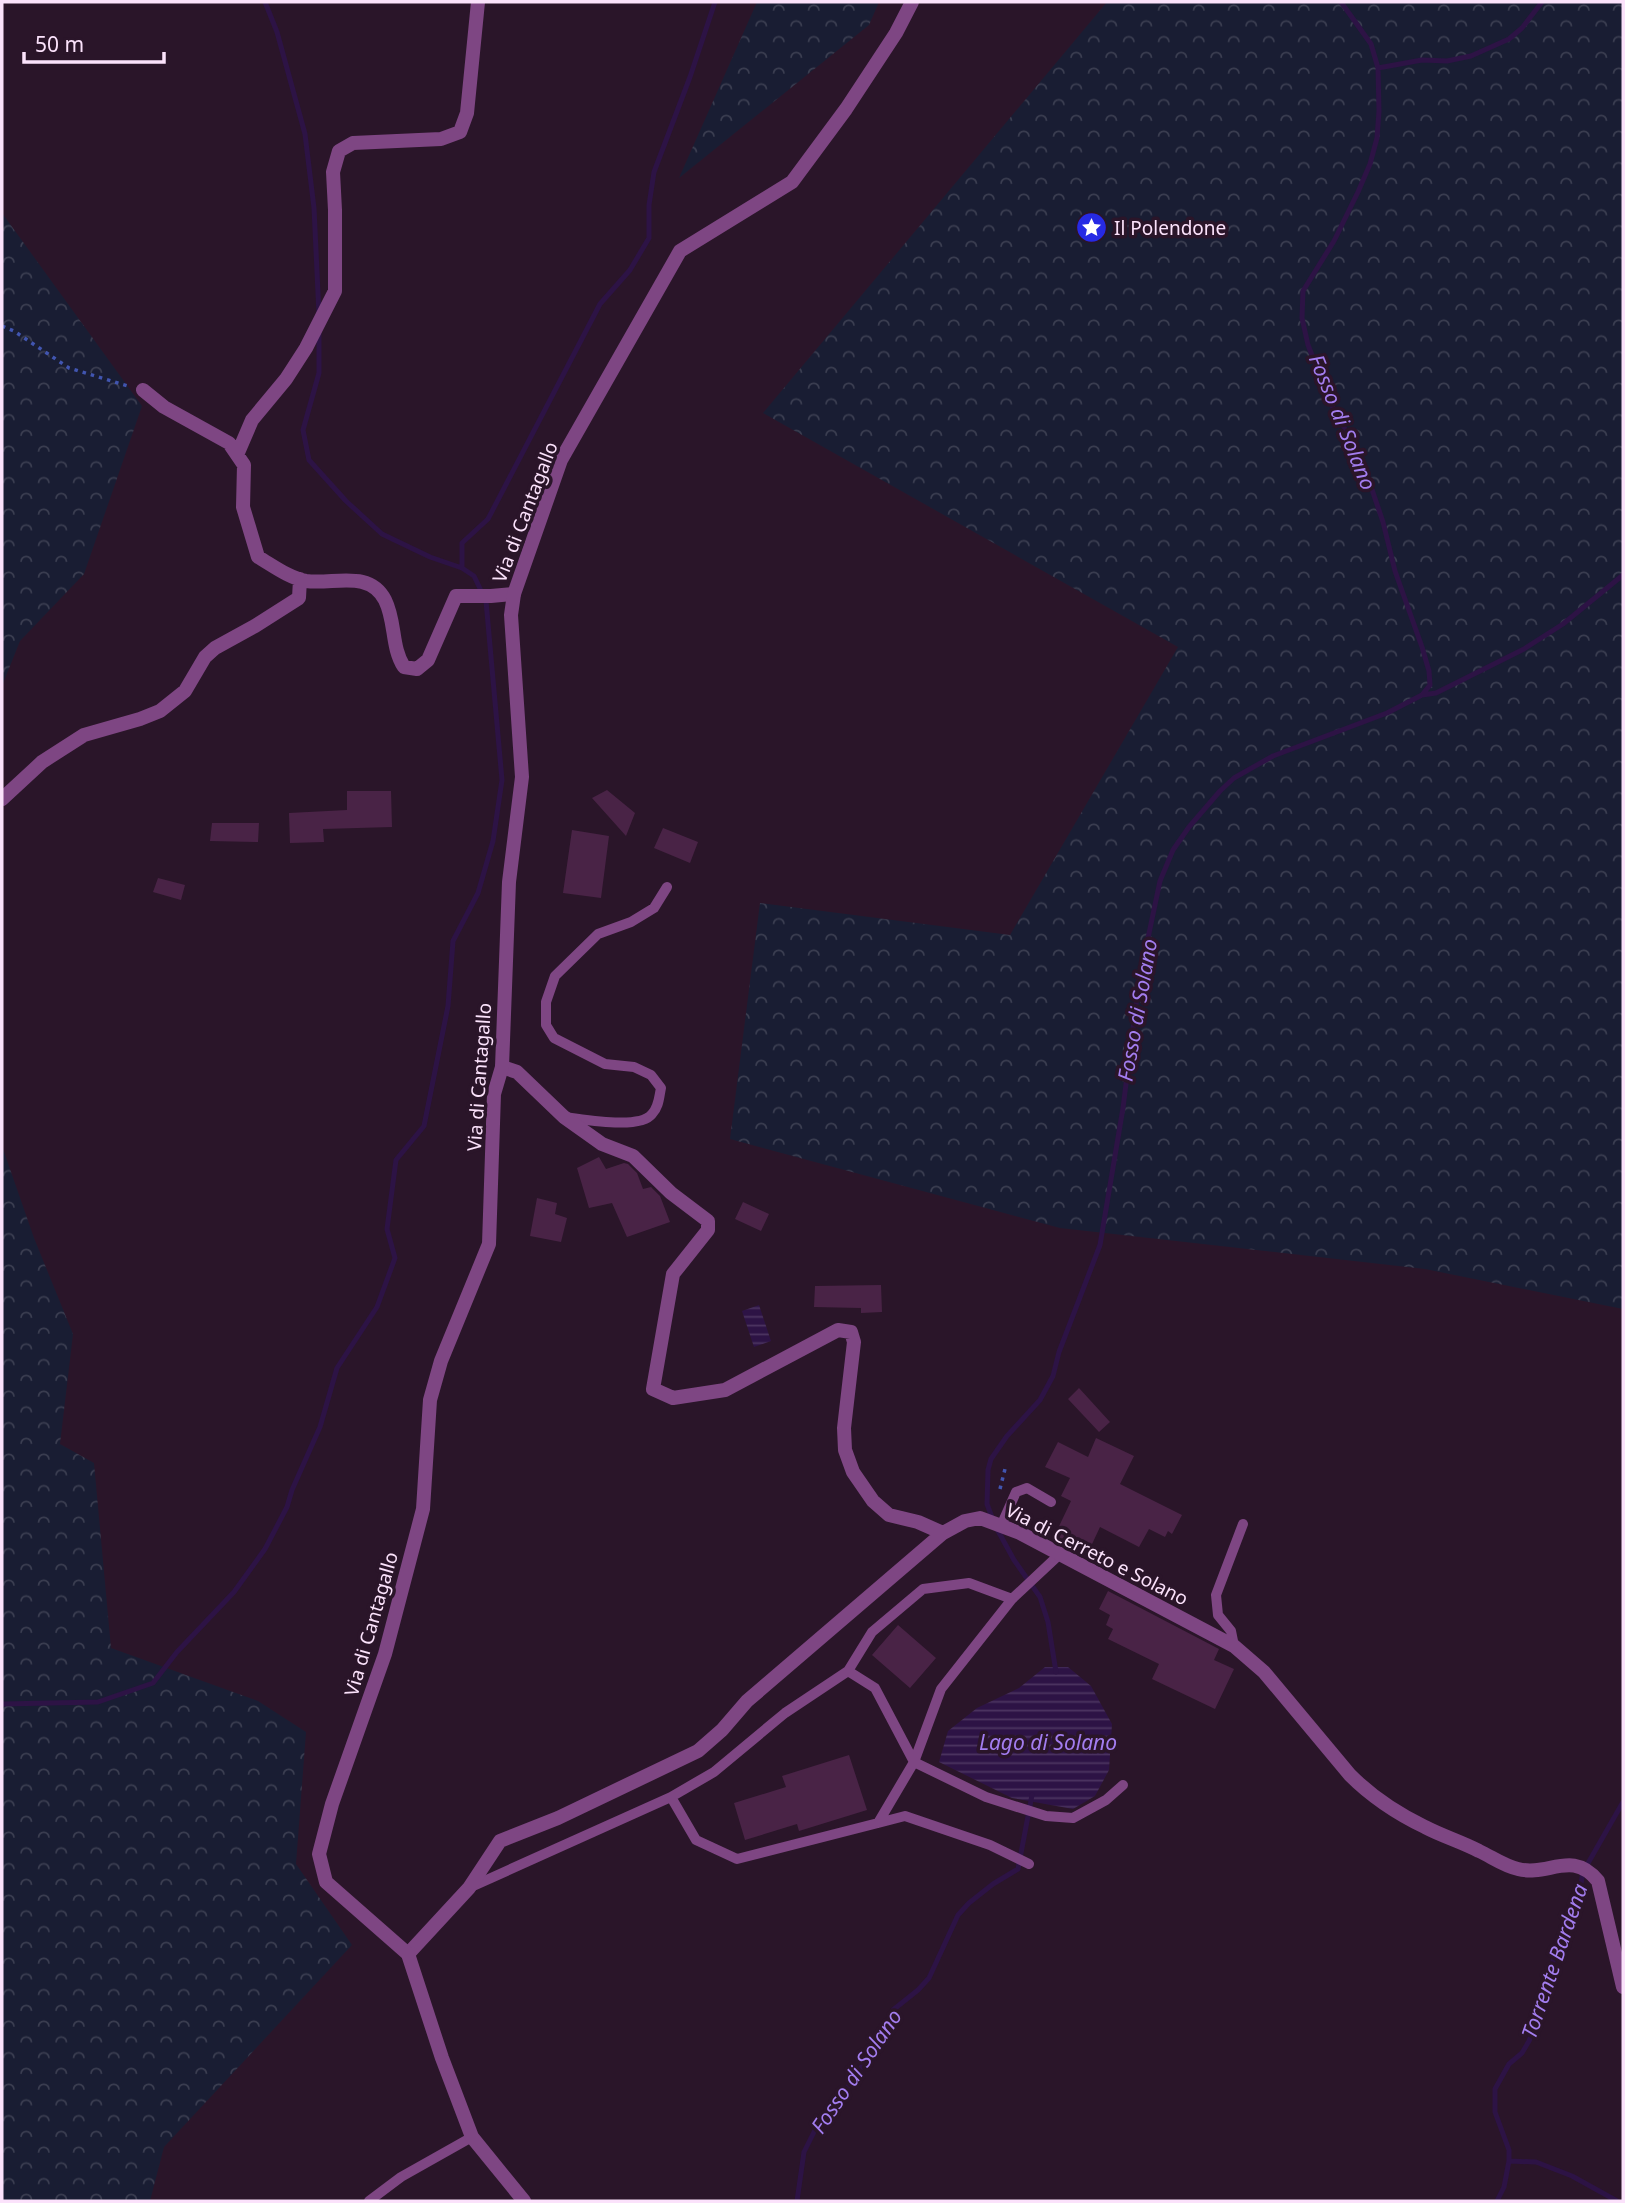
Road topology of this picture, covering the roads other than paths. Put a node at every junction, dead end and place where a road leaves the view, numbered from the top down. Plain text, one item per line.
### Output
1 (478, 2) edge
2 (912, 2) edge
3 (143, 390) road end
4 (237, 455) junction
5 (300, 579) junction
6 (514, 594) junction
7 (2, 799) edge
8 (667, 887) dead end
9 (502, 1067) junction
10 (564, 1117) junction
11 (1051, 1502) dead end
12 (1243, 1524) dead end
13 (1002, 1527) junction
14 (943, 1533) junction
15 (1060, 1554) junction
16 (1012, 1599) junction
17 (1234, 1646) junction
18 (848, 1671) junction
19 (914, 1762) junction
20 (1123, 1785) dead end
21 (671, 1797) junction
22 (878, 1822) junction
23 (1029, 1864) dead end
24 (469, 1888) junction
25 (408, 1954) junction
26 (1623, 1987) edge
27 (472, 2137) junction
28 (369, 2201) edge
29 (524, 2201) edge

1 - 4 street
2 - 6 street, Via di Cantagallo
3 - 4 street
4 - 5 street
5 - 6 street
5 - 7 street
6 - 9 street, Via di Cantagallo
8 - 10 lane
9 - 10 street
9 - 25 street, Via di Cantagallo
10 - 14 street
11 - 13 lane
12 - 17 lane
13 - 14 street, Via di Cerreto e Solano
13 - 15 street, Via di Cerreto e Solano
14 - 24 street, Via di Cerreto e Solano
15 - 16 lane
15 - 17 street, Via di Cerreto e Solano
16 - 18 lane
16 - 19 lane
17 - 26 street, Via di Cerreto e Solano
18 - 19 lane
18 - 21 lane
19 - 20 lane
19 - 22 lane
21 - 22 lane
21 - 24 lane
22 - 23 lane
24 - 25 street, Via di Cerreto e Solano
25 - 27 street
27 - 28 lane
27 - 29 street

